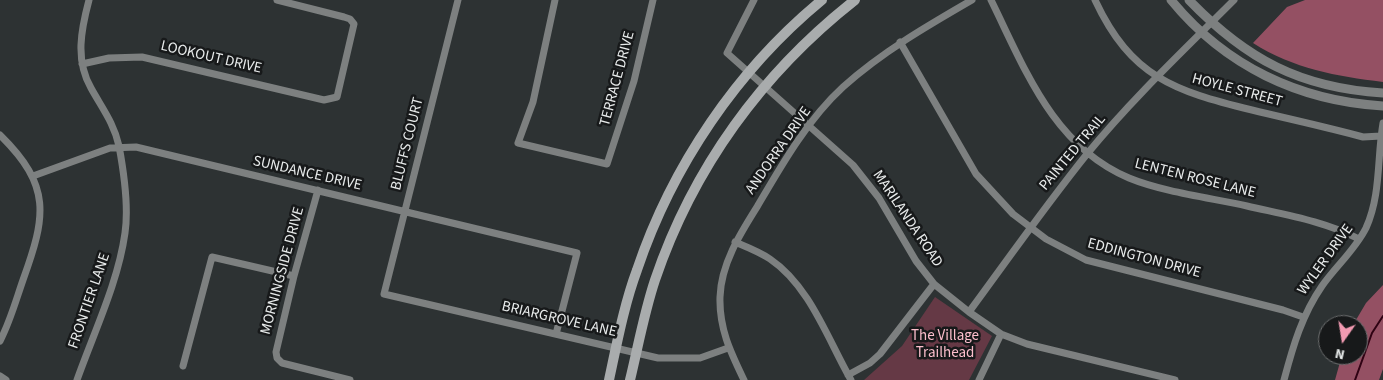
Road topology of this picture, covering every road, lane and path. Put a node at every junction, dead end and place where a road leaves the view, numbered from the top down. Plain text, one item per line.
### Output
1 (88, 0) edge
2 (277, 0) edge
3 (458, 0) edge
4 (555, 0) edge
5 (653, 0) edge
6 (754, 0) edge
7 (822, 0) edge
8 (855, 0) edge
9 (972, 0) edge
10 (991, 0) edge
11 (1095, 0) edge
12 (1171, 0) edge
13 (1189, 0) edge
14 (1234, 0) edge
15 (1211, 23) junction
16 (1201, 33) junction
17 (900, 42) junction
18 (82, 64) junction
19 (748, 73) junction
20 (1158, 77) junction
21 (763, 86) junction
22 (1383, 93) edge
23 (1383, 106) edge
24 (1383, 123) edge
25 (810, 126) junction
26 (0, 135) edge
27 (1381, 136) junction
28 (119, 147) junction
29 (1089, 153) junction
30 (33, 176) junction
31 (318, 190) junction
32 (406, 211) junction
33 (1030, 228) junction
34 (1359, 239) junction
35 (736, 242) junction
36 (294, 276) junction
37 (934, 284) junction
38 (384, 294) joint
39 (969, 312) junction
40 (1303, 317) junction
41 (556, 334) junction
42 (1001, 334) junction
43 (0, 341) edge
44 (616, 348) junction
45 (728, 348) junction
46 (636, 353) junction
47 (183, 366) dead end
48 (0, 376) edge
49 (850, 377) edge
50 (6, 380) edge
51 (77, 380) edge
52 (350, 380) edge
53 (609, 380) edge
54 (630, 380) edge
55 (744, 380) edge
56 (978, 380) edge
57 (1175, 380) edge
58 (1284, 380) edge

1 - 18 street, FRONTIER LANE
2 - 18 street, LOOKOUT DRIVE
3 - 32 street, BLUFFS COURT
4 - 5 street, TERRACE DRIVE
6 - 19 street, MARILANDA ROAD
7 - 19 main road
8 - 21 main road
9 - 17 street, ANDORRA DRIVE
10 - 29 street, LENTEN ROSE LANE
11 - 20 street, HOYLE STREET
12 - 16 street
13 - 15 street
14 - 15 street, PAINTED TRAIL
15 - 16 street, PAINTED TRAIL
15 - 22 street
16 - 20 street, PAINTED TRAIL
16 - 23 street
17 - 25 street, ANDORRA DRIVE
17 - 33 street, EDDINGTON DRIVE
18 - 28 street, FRONTIER LANE
19 - 21 street, MARILANDA ROAD
19 - 44 main road
20 - 27 street, HOYLE STREET
20 - 29 street, PAINTED TRAIL
21 - 25 street, MARILANDA ROAD
21 - 46 main road
24 - 27 street, WYLER DRIVE
25 - 35 street, ANDORRA DRIVE
25 - 37 street, MARILANDA ROAD
26 - 30 street
27 - 34 street, WYLER DRIVE
28 - 30 street, SUNDANCE DRIVE
28 - 31 street, SUNDANCE DRIVE
28 - 51 street, FRONTIER LANE
29 - 33 street, PAINTED TRAIL
29 - 34 street, LENTEN ROSE LANE
30 - 43 street
31 - 32 street, SUNDANCE DRIVE
31 - 36 street, MORNINGSIDE DRIVE
32 - 38 street, BLUFFS COURT
32 - 41 street, SUNDANCE DRIVE
33 - 39 street, PAINTED TRAIL
33 - 40 street, EDDINGTON DRIVE
34 - 40 street, WYLER DRIVE
35 - 45 street, ANDORRA DRIVE
35 - 49 street
36 - 47 street
36 - 52 street, MORNINGSIDE DRIVE
37 - 39 street, MARILANDA ROAD
37 - 49 street
38 - 41 street, BRIARGROVE LANE
39 - 42 street, MARILANDA ROAD
40 - 58 street, WYLER DRIVE
41 - 44 street, BRIARGROVE LANE
42 - 56 street
42 - 57 street, MARILANDA ROAD
44 - 46 street, BRIARGROVE LANE
44 - 53 main road
45 - 46 street, BRIARGROVE LANE
45 - 55 street, ANDORRA DRIVE
46 - 54 main road
48 - 50 street

